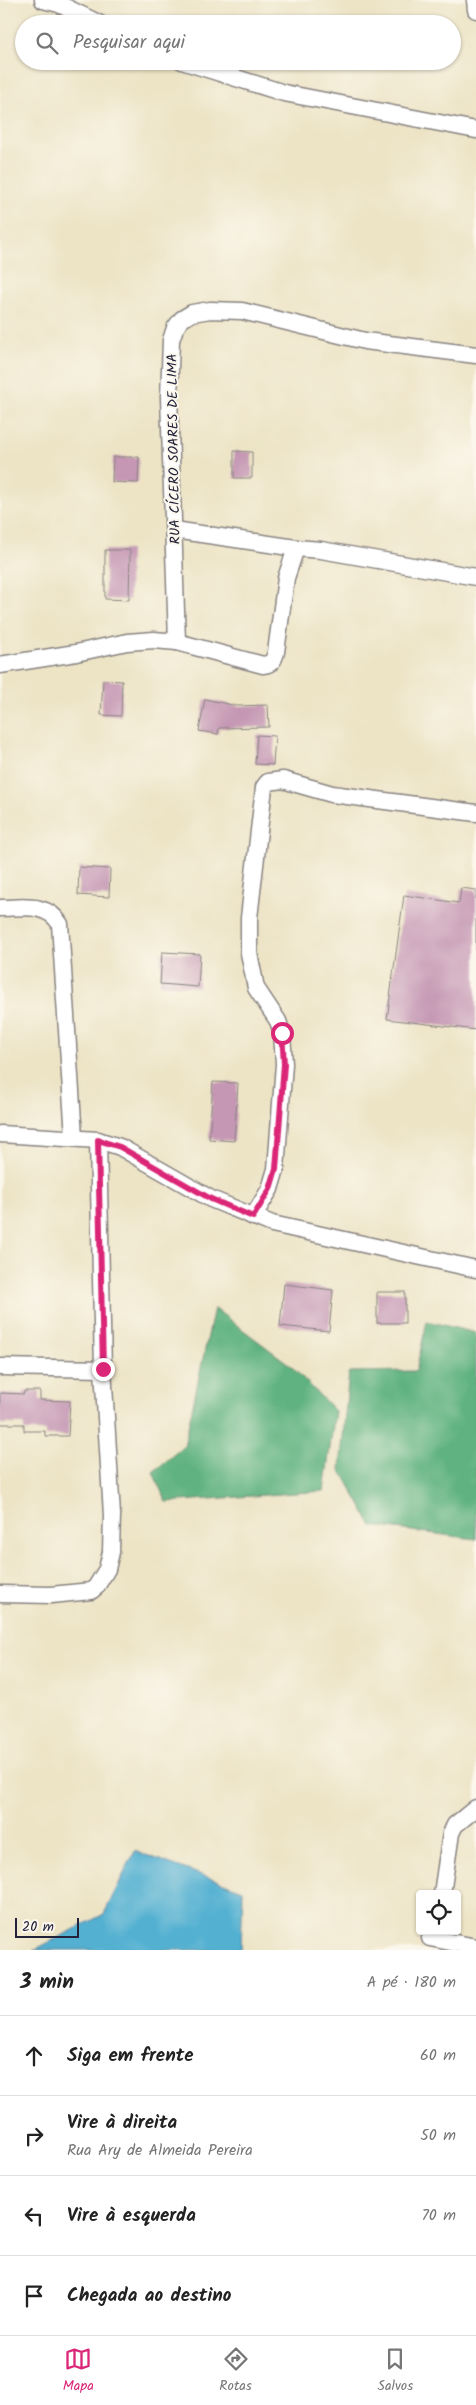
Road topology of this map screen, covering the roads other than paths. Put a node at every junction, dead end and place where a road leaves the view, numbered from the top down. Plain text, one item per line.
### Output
1 (43, 0) edge
2 (475, 0) edge
3 (476, 10) edge
4 (82, 15) edge
5 (211, 70) edge
6 (476, 130) edge
7 (476, 355) edge
8 (174, 530) junction
9 (296, 548) junction
10 (476, 577) edge
11 (177, 642) junction
12 (0, 665) edge
13 (476, 813) edge
14 (0, 908) edge
15 (0, 1134) edge
16 (74, 1137) junction
17 (98, 1140) junction
18 (253, 1217) junction
19 (476, 1269) edge
20 (0, 1367) edge
21 (103, 1369) junction
22 (0, 1594) edge
23 (476, 1808) edge
24 (443, 1890) edge
25 (428, 1940) edge
26 (476, 1947) edge

1 - 4 street
2 - 3 street
5 - 6 street
7 - 8 street, RUA CÍCERO SOARES DE LIMA
8 - 9 street
8 - 11 street, RUA CÍCERO SOARES DE LIMA
9 - 10 street
9 - 11 street
11 - 12 street
13 - 18 street
14 - 16 street
15 - 16 street
16 - 17 street
17 - 18 street
17 - 21 street
18 - 19 street
20 - 21 street
21 - 22 street
23 - 24 street
25 - 26 street

